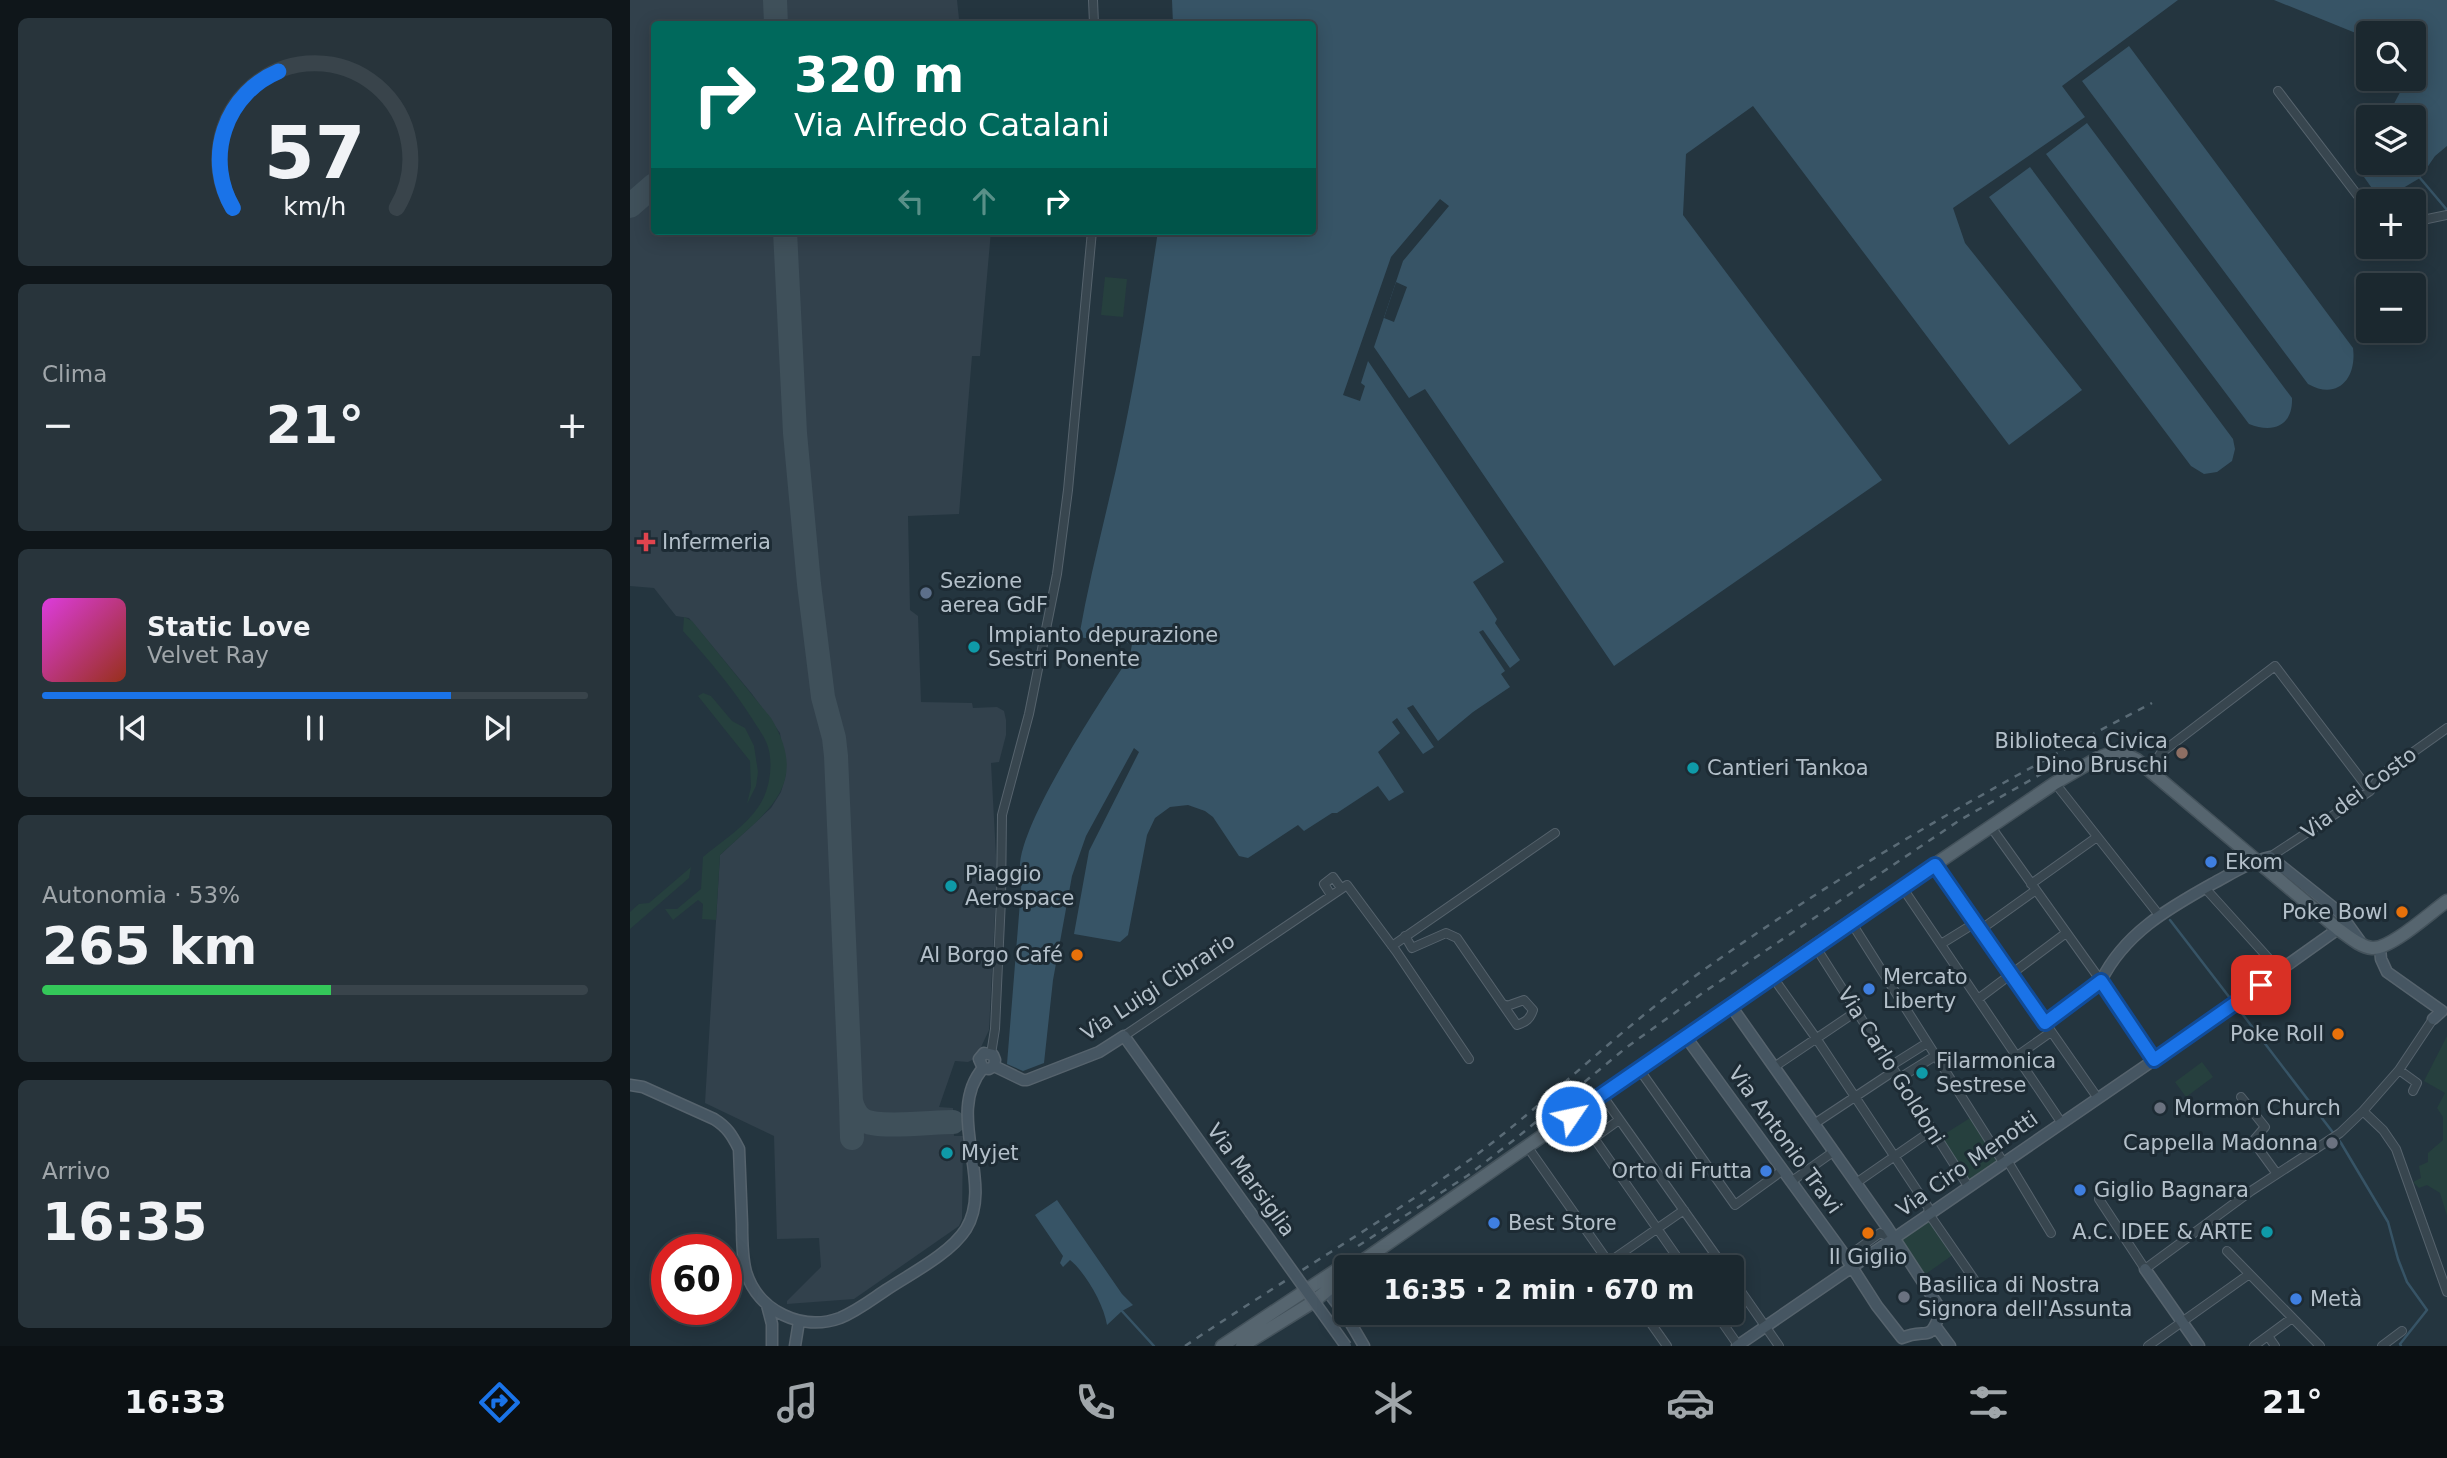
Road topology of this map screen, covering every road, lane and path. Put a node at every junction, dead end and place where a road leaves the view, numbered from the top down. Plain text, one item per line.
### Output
1 (1093, 0) edge
2 (1094, 21) edge
3 (2278, 92) dead end
4 (2356, 193) edge
5 (2444, 215) edge
6 (2426, 219) edge
7 (1092, 235) edge
8 (2447, 728) edge
9 (2150, 770) junction
10 (2055, 783) junction
11 (2370, 791) junction
12 (1991, 827) junction
13 (1555, 833) dead end
14 (2097, 836) junction
15 (2270, 857) junction
16 (2255, 861) junction
17 (1935, 865) junction
18 (1902, 887) junction
19 (2034, 887) junction
20 (1341, 888) junction
21 (2204, 888) junction
22 (1331, 895) junction
23 (2447, 901) edge
24 (2158, 915) junction
25 (1851, 922) junction
26 (1977, 926) junction
27 (2338, 929) junction
28 (2066, 933) junction
29 (1405, 936) junction
30 (1941, 944) junction
31 (1392, 946) junction
32 (1815, 946) junction
33 (2372, 947) junction
34 (2280, 971) junction
35 (2011, 974) junction
36 (1772, 976) junction
37 (2101, 981) junction
38 (1978, 999) junction
39 (1503, 1004) junction
40 (1731, 1006) junction
41 (1857, 1011) junction
42 (2433, 1020) joint
43 (2045, 1023) junction
44 (2051, 1032) junction
45 (1124, 1037) junction
46 (1686, 1037) junction
47 (1816, 1038) junction
48 (1927, 1043) junction
49 (991, 1054) joint
50 (1935, 1056) junction
51 (2017, 1056) junction
52 (1469, 1059) dead end
53 (2154, 1060) junction
54 (991, 1067) junction
55 (1774, 1067) junction
56 (1639, 1069) junction
57 (2399, 1070) junction
58 (1895, 1072) junction
59 (630, 1077) edge
60 (630, 1085) edge
61 (643, 1087) junction
62 (2415, 1087) dead end
63 (1602, 1096) junction
64 (1855, 1097) junction
65 (2097, 1097) junction
66 (2241, 1097) dead end
67 (2363, 1111) junction
68 (1619, 1120) junction
69 (2061, 1122) junction
70 (1814, 1124) junction
71 (1931, 1131) junction
72 (1527, 1146) junction
73 (1833, 1152) junction
74 (1894, 1156) junction
75 (2005, 1161) junction
76 (1783, 1170) junction
77 (2277, 1174) junction
78 (1791, 1181) junction
79 (1856, 1183) junction
80 (1968, 1186) junction
81 (2099, 1199) dead end
82 (1684, 1210) junction
83 (1929, 1214) junction
84 (1657, 1229) junction
85 (2051, 1233) dead end
86 (1895, 1238) junction
87 (2227, 1251) dead end
88 (1371, 1255) edge
89 (1603, 1255) edge
90 (1623, 1255) edge
91 (1675, 1255) edge
92 (1716, 1255) edge
93 (1852, 1266) junction
94 (2145, 1269) junction
95 (2248, 1275) junction
96 (1334, 1279) edge
97 (1978, 1285) dead end
98 (1324, 1286) junction
99 (2447, 1292) edge
100 (1744, 1296) edge
101 (1334, 1299) edge
102 (767, 1305) junction
103 (2292, 1318) junction
104 (799, 1321) junction
105 (2182, 1322) junction
106 (1351, 1325) edge
107 (1652, 1325) edge
108 (1723, 1325) edge
109 (1766, 1327) junction
110 (1936, 1327) junction
111 (2402, 1331) dead end
112 (1924, 1335) junction
113 (2267, 1336) junction
114 (772, 1346) edge
115 (795, 1346) edge
116 (1222, 1346) edge
117 (1242, 1346) edge
118 (1346, 1346) edge
119 (1364, 1346) edge
120 (1667, 1346) edge
121 (1737, 1346) edge
122 (1779, 1346) edge
123 (1933, 1346) edge
124 (1950, 1346) edge
125 (2148, 1346) edge
126 (2199, 1346) edge
127 (2254, 1346) edge
128 (2275, 1346) edge
129 (2320, 1346) edge
130 (2382, 1346) edge

1 - 2 street
3 - 4 street
5 - 6 street
7 - 49 street
8 - 11 street, Via dei Costo
9 - 10 main road
9 - 11 street
9 - 16 main road
10 - 12 main road
10 - 14 street
11 - 15 street, Via dei Costo
12 - 17 main road
12 - 19 street
13 - 29 street
14 - 19 street
14 - 24 street
15 - 16 street
15 - 33 street
16 - 21 street
16 - 27 main road
17 - 18 main road
17 - 26 street
18 - 25 main road
18 - 30 street
19 - 26 street
19 - 28 street
20 - 22 street, Via Luigi Cibrario
20 - 22 street, Via Luigi Cibrario
20 - 31 street
21 - 24 street
21 - 34 street
22 - 45 street, Via Luigi Cibrario
23 - 33 main road
24 - 37 street
25 - 32 main road
25 - 48 street
26 - 30 street
26 - 35 street
27 - 33 main road
27 - 34 street, Via Ciro Menotti
28 - 35 street
28 - 37 street
29 - 31 street
29 - 39 street
30 - 38 street
31 - 52 street
32 - 36 main road
32 - 41 street, Via Carlo Goldoni
33 - 42 street
34 - 53 street, Via Ciro Menotti
35 - 38 street
35 - 43 street
36 - 40 main road
36 - 47 street
37 - 43 street
37 - 53 street
38 - 51 street
39 - 39 street
40 - 46 main road
40 - 55 street
41 - 47 street
41 - 58 street, Via Carlo Goldoni
42 - 57 street
43 - 44 street
44 - 51 street
44 - 65 street
45 - 54 street, Via Luigi Cibrario
45 - 118 street, Via Marsiglia, bridge
46 - 56 main road
46 - 76 street, Via Antonio Travi
47 - 55 street
47 - 64 street
48 - 50 street
48 - 58 street
49 - 54 street
50 - 58 street
50 - 75 street
51 - 69 street
53 - 65 street, Via Ciro Menotti
54 - 104 street
55 - 70 street
56 - 63 main road
56 - 76 street
57 - 62 street
57 - 67 street
58 - 64 street
58 - 71 street, Via Carlo Goldoni
59 - 61 street
60 - 61 street
61 - 102 street
63 - 68 street
63 - 72 main road
64 - 70 street
64 - 74 street
65 - 69 street, Via Ciro Menotti
66 - 77 street
67 - 77 street
67 - 99 street
68 - 82 street
68 - 84 street
69 - 75 street, Via Ciro Menotti
70 - 73 street
71 - 74 street
71 - 80 street, Via Carlo Goldoni
72 - 88 main road
72 - 89 street
73 - 78 street
73 - 79 street
74 - 79 street
74 - 83 street
75 - 80 street, Via Ciro Menotti
75 - 85 street
76 - 78 street, Via Antonio Travi
77 - 94 street
78 - 93 street, Via Antonio Travi
79 - 86 street
80 - 83 street, Via Ciro Menotti
81 - 94 street
82 - 84 street
82 - 92 street
83 - 86 street, Via Ciro Menotti
83 - 97 street
84 - 90 street
84 - 91 street
86 - 93 street, Via Ciro Menotti
86 - 110 street
87 - 95 street
93 - 109 street, Via Ciro Menotti
93 - 112 street, Via Antonio Travi
94 - 105 street
95 - 103 street
95 - 105 street
96 - 98 main road
98 - 101 street
98 - 116 main road
98 - 117 main road
100 - 109 street
102 - 104 street
102 - 114 street
103 - 113 street
103 - 129 street
104 - 115 street
105 - 125 street
105 - 126 street
106 - 119 street
107 - 120 street
108 - 121 street
109 - 121 street, Via Ciro Menotti
109 - 122 street
110 - 112 street
110 - 124 street
111 - 130 street
112 - 123 street
113 - 127 street
113 - 128 street

